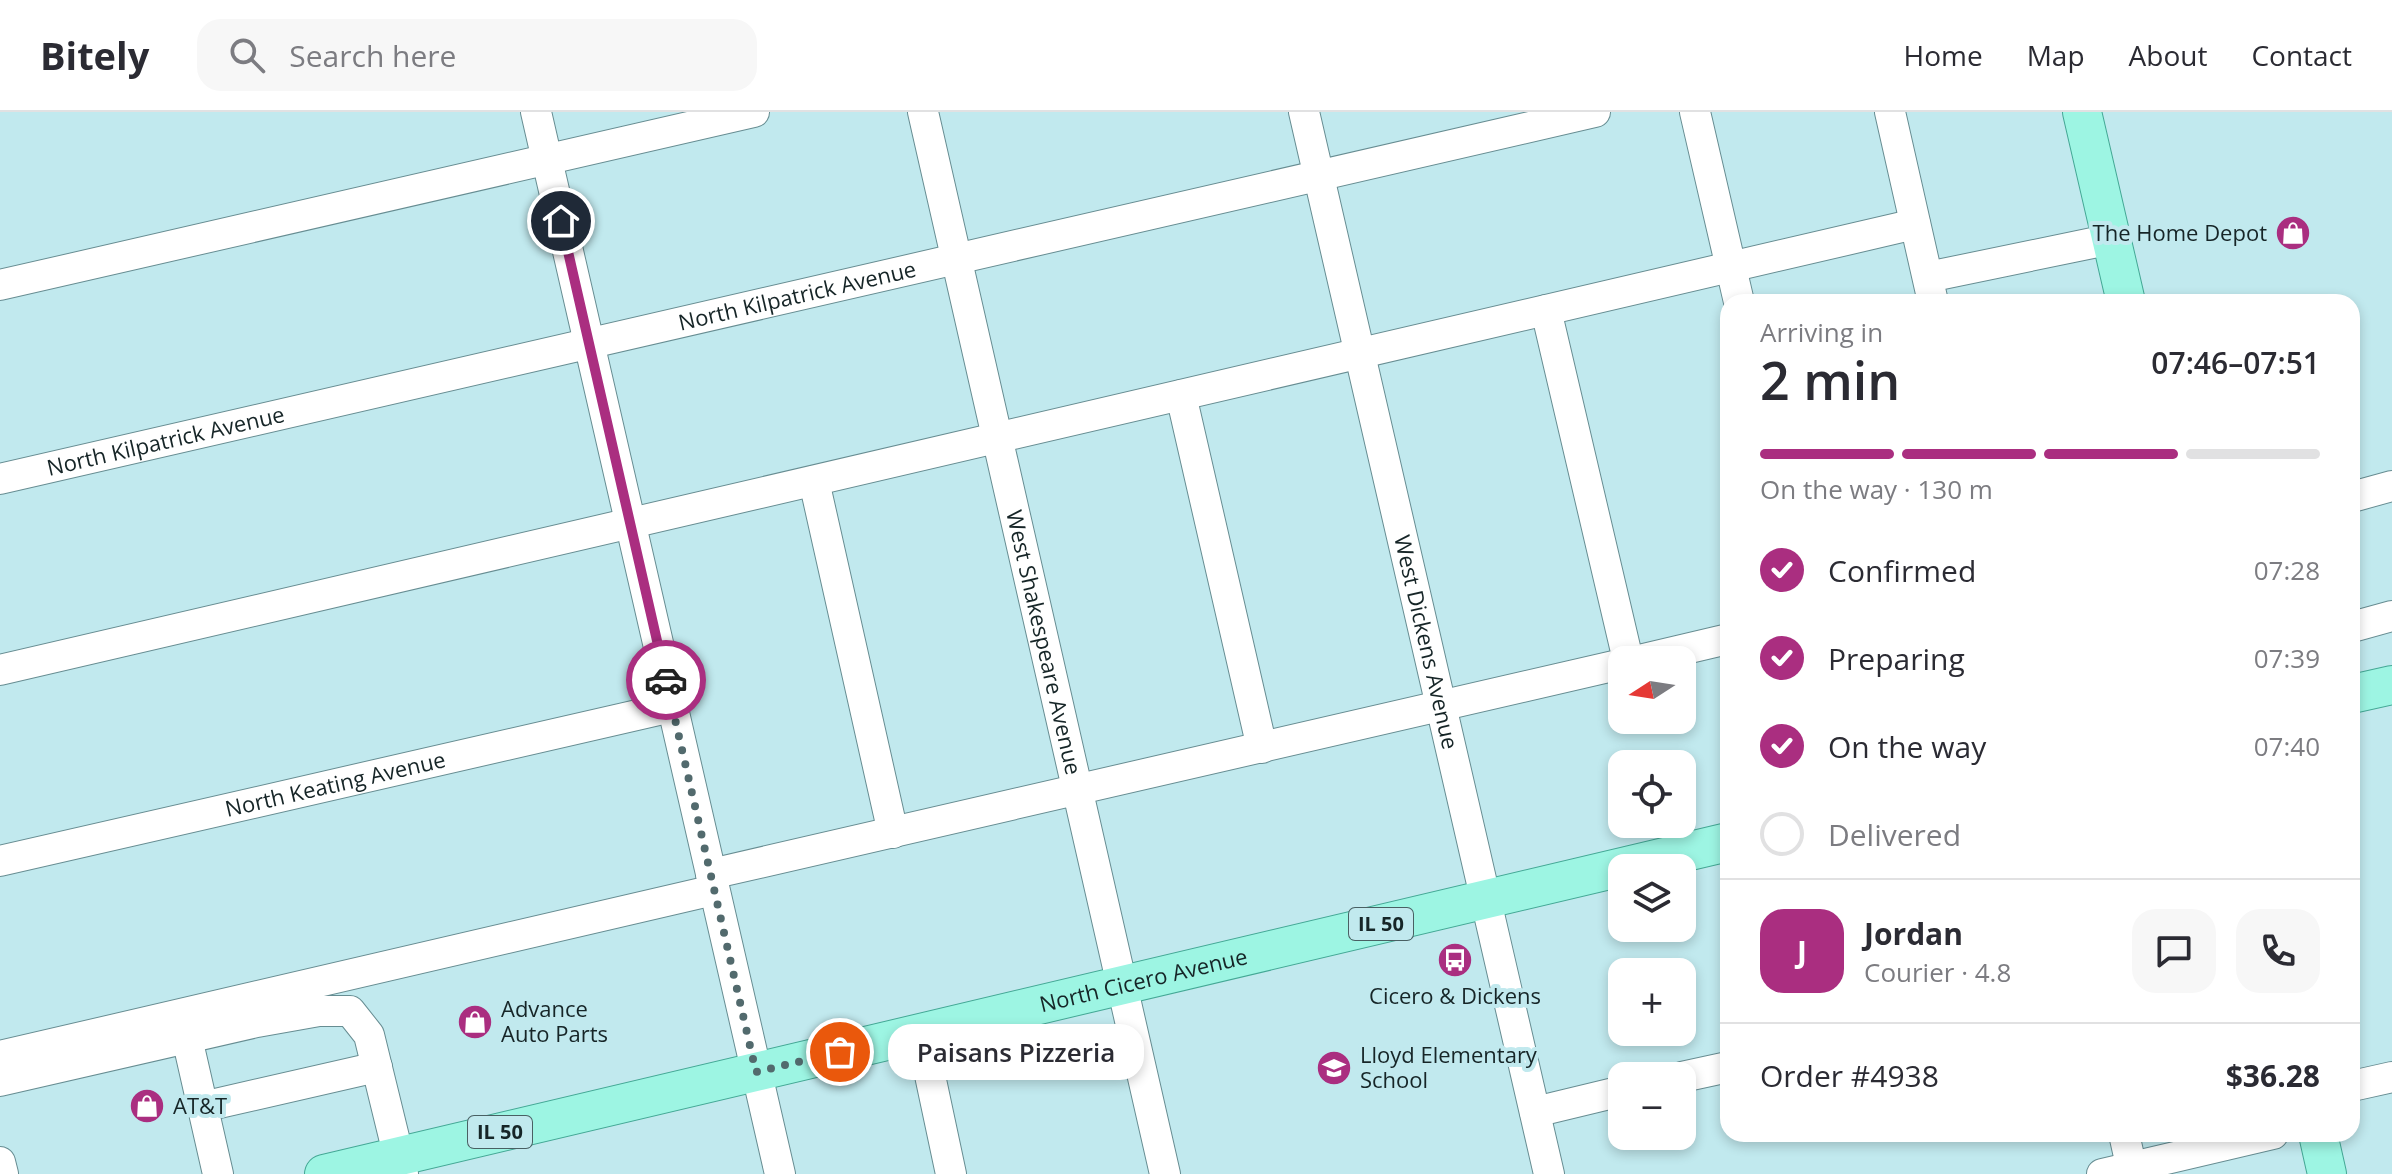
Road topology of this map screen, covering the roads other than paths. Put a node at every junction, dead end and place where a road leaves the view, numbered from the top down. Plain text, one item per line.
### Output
1 (536, 112) edge
2 (923, 112) edge
3 (1304, 112) edge
4 (1595, 112) edge
5 (1695, 112) edge
6 (1890, 112) edge
7 (2082, 112) edge
8 (738, 114) edge
9 (1506, 122) edge
10 (547, 160) junction
11 (1318, 176) junction
12 (1915, 224) junction
13 (2112, 239) junction
14 (956, 260) junction
15 (1731, 267) junction
16 (0, 285) edge
17 (1930, 290) edge
18 (1737, 294) edge
19 (2124, 294) edge
20 (1546, 310) junction
21 (589, 344) junction
22 (1359, 354) junction
23 (1181, 395) junction
24 (997, 438) junction
25 (0, 479) edge
26 (814, 481) junction
27 (2392, 486) edge
28 (2360, 495) edge
29 (630, 524) junction
30 (2392, 616) edge
31 (2360, 625) edge
32 (1720, 641) edge
33 (1625, 646) edge
34 (1696, 647) edge
35 (1608, 667) edge
36 (0, 670) edge
37 (2392, 685) edge
38 (2360, 692) edge
39 (1441, 706) junction
40 (672, 707) junction
41 (1262, 748) junction
42 (1077, 791) junction
43 (893, 833) junction
44 (1720, 844) edge
45 (0, 861) edge
46 (712, 882) junction
47 (1486, 899) junction
48 (1121, 986) junction
49 (921, 1033) junction
50 (187, 1038) junction
51 (0, 1056) edge
52 (377, 1067) junction
53 (1720, 1069) edge
54 (756, 1072) junction
55 (1696, 1074) edge
56 (2392, 1077) edge
57 (0, 1081) edge
58 (2360, 1084) edge
59 (1608, 1094) edge
60 (202, 1107) junction
61 (1535, 1112) junction
62 (2124, 1142) edge
63 (2241, 1142) edge
64 (2320, 1142) edge
65 (0, 1162) edge
66 (400, 1165) edge
67 (2122, 1172) edge
68 (333, 1173) edge
69 (3, 1174) edge
70 (218, 1174) edge
71 (780, 1174) edge
72 (951, 1174) edge
73 (1165, 1174) edge
74 (1549, 1174) edge
75 (2327, 1174) edge

1 - 10 street
2 - 14 street, West Shakespeare Avenue
3 - 11 street, West Dickens Avenue
4 - 9 street, North Kilpatrick Avenue
5 - 15 street
6 - 12 street
7 - 13 main road
8 - 10 street
9 - 11 street, North Kilpatrick Avenue
10 - 16 street
10 - 21 street
11 - 14 street, North Kilpatrick Avenue
11 - 22 street, West Dickens Avenue
12 - 15 street
12 - 17 street
13 - 17 street
13 - 19 main road
14 - 21 street, North Kilpatrick Avenue
14 - 24 street, West Shakespeare Avenue
15 - 18 street
15 - 20 street
20 - 22 street
20 - 33 street
21 - 25 street, North Kilpatrick Avenue
21 - 29 street
22 - 23 street
22 - 39 street, West Dickens Avenue
23 - 24 street
23 - 41 street
24 - 26 street
24 - 42 street, West Shakespeare Avenue
26 - 29 street
26 - 43 street
27 - 28 street
29 - 36 street
29 - 40 street
30 - 31 street
32 - 34 street
35 - 39 street
37 - 38 main road
39 - 41 street
39 - 47 street, West Dickens Avenue
40 - 45 street, North Keating Avenue
40 - 46 street
41 - 42 street
42 - 43 street
42 - 48 street, West Shakespeare Avenue
43 - 46 street
44 - 47 main road, North Cicero Avenue / IL 50
46 - 51 street
46 - 54 street
47 - 48 main road, North Cicero Avenue / IL 50
47 - 61 street, West Dickens Avenue
48 - 49 main road, North Cicero Avenue / IL 50
48 - 73 street, West Shakespeare Avenue
49 - 54 main road, North Cicero Avenue / IL 50
49 - 72 street
50 - 52 street
50 - 57 street
50 - 60 street
52 - 60 street
52 - 66 street
53 - 55 street
54 - 66 main road, North Cicero Avenue / IL 50
54 - 71 street
56 - 58 street
59 - 61 street
60 - 70 street
61 - 74 street, West Dickens Avenue
62 - 67 street
63 - 67 street
64 - 75 main road
65 - 69 street
66 - 68 main road, North Cicero Avenue / IL 50

